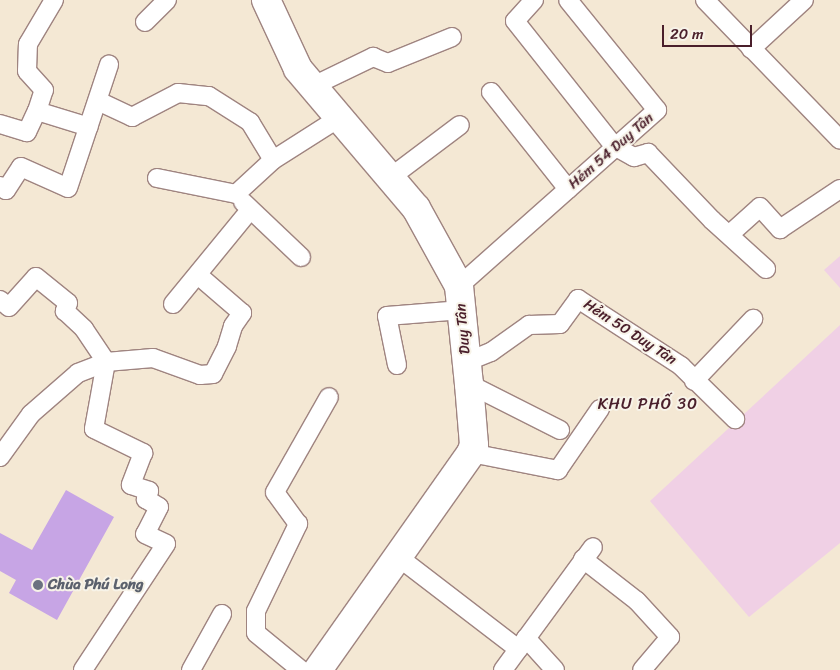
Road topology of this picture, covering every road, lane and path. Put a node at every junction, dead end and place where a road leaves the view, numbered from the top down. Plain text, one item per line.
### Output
1 (54, 0) edge
2 (167, 0) edge
3 (266, 0) edge
4 (534, 0) edge
5 (568, 0) edge
6 (705, 0) edge
7 (804, 0) edge
8 (145, 22) dead end
9 (452, 37) dead end
10 (751, 49) junction
11 (109, 65) dead end
12 (312, 86) junction
13 (490, 92) dead end
14 (98, 101) junction
15 (37, 111) junction
16 (339, 118) junction
17 (0, 124) edge
18 (460, 125) dead end
19 (89, 127) junction
20 (840, 140) edge
21 (614, 146) junction
22 (273, 160) junction
23 (391, 177) junction
24 (157, 178) dead end
25 (0, 186) edge
26 (568, 189) junction
27 (840, 189) edge
28 (236, 194) junction
29 (250, 210) junction
30 (730, 234) junction
31 (301, 258) dead end
32 (766, 269) dead end
33 (198, 275) junction
34 (460, 298) junction
35 (0, 300) edge
36 (173, 304) dead end
37 (753, 319) dead end
38 (106, 362) junction
39 (397, 365) dead end
40 (468, 373) junction
41 (694, 381) junction
42 (329, 397) dead end
43 (600, 409) dead end
44 (735, 419) dead end
45 (560, 430) dead end
46 (471, 453) junction
47 (0, 457) edge
48 (397, 556) junction
49 (222, 614) dead end
50 (522, 643) junction
51 (83, 670) edge
52 (191, 670) edge
53 (301, 670) edge
54 (318, 670) edge
55 (503, 670) edge
56 (555, 670) edge
57 (642, 670) edge

1 - 15 lane
2 - 8 lane
3 - 12 street, Duy Tân
4 - 21 lane
5 - 21 lane, Hẻm 54 Duy Tân
6 - 10 lane
7 - 10 lane
9 - 12 lane
10 - 20 lane
11 - 14 lane
12 - 16 street, Duy Tân
13 - 26 lane
14 - 19 lane
14 - 22 lane
15 - 17 lane
15 - 19 lane
16 - 22 lane
16 - 23 street, Duy Tân
18 - 23 lane
19 - 25 lane
21 - 26 lane, Hẻm 54 Duy Tân
21 - 30 lane
22 - 28 lane
23 - 34 street, Duy Tân
24 - 28 lane
26 - 34 lane, Hẻm 54 Duy Tân
27 - 30 lane
28 - 29 lane
29 - 31 lane
29 - 33 lane
30 - 32 lane
33 - 36 lane
33 - 38 lane
34 - 39 lane
34 - 40 street, Duy Tân
35 - 38 lane
37 - 41 lane
38 - 47 lane
38 - 51 lane
40 - 41 lane, Hẻm 50 Duy Tân
40 - 45 lane
40 - 46 street, Duy Tân
41 - 44 lane, Hẻm 50 Duy Tân
42 - 53 lane
43 - 46 lane
46 - 48 street
48 - 50 lane
48 - 54 street
49 - 52 lane
50 - 55 lane
50 - 56 lane
50 - 57 lane

